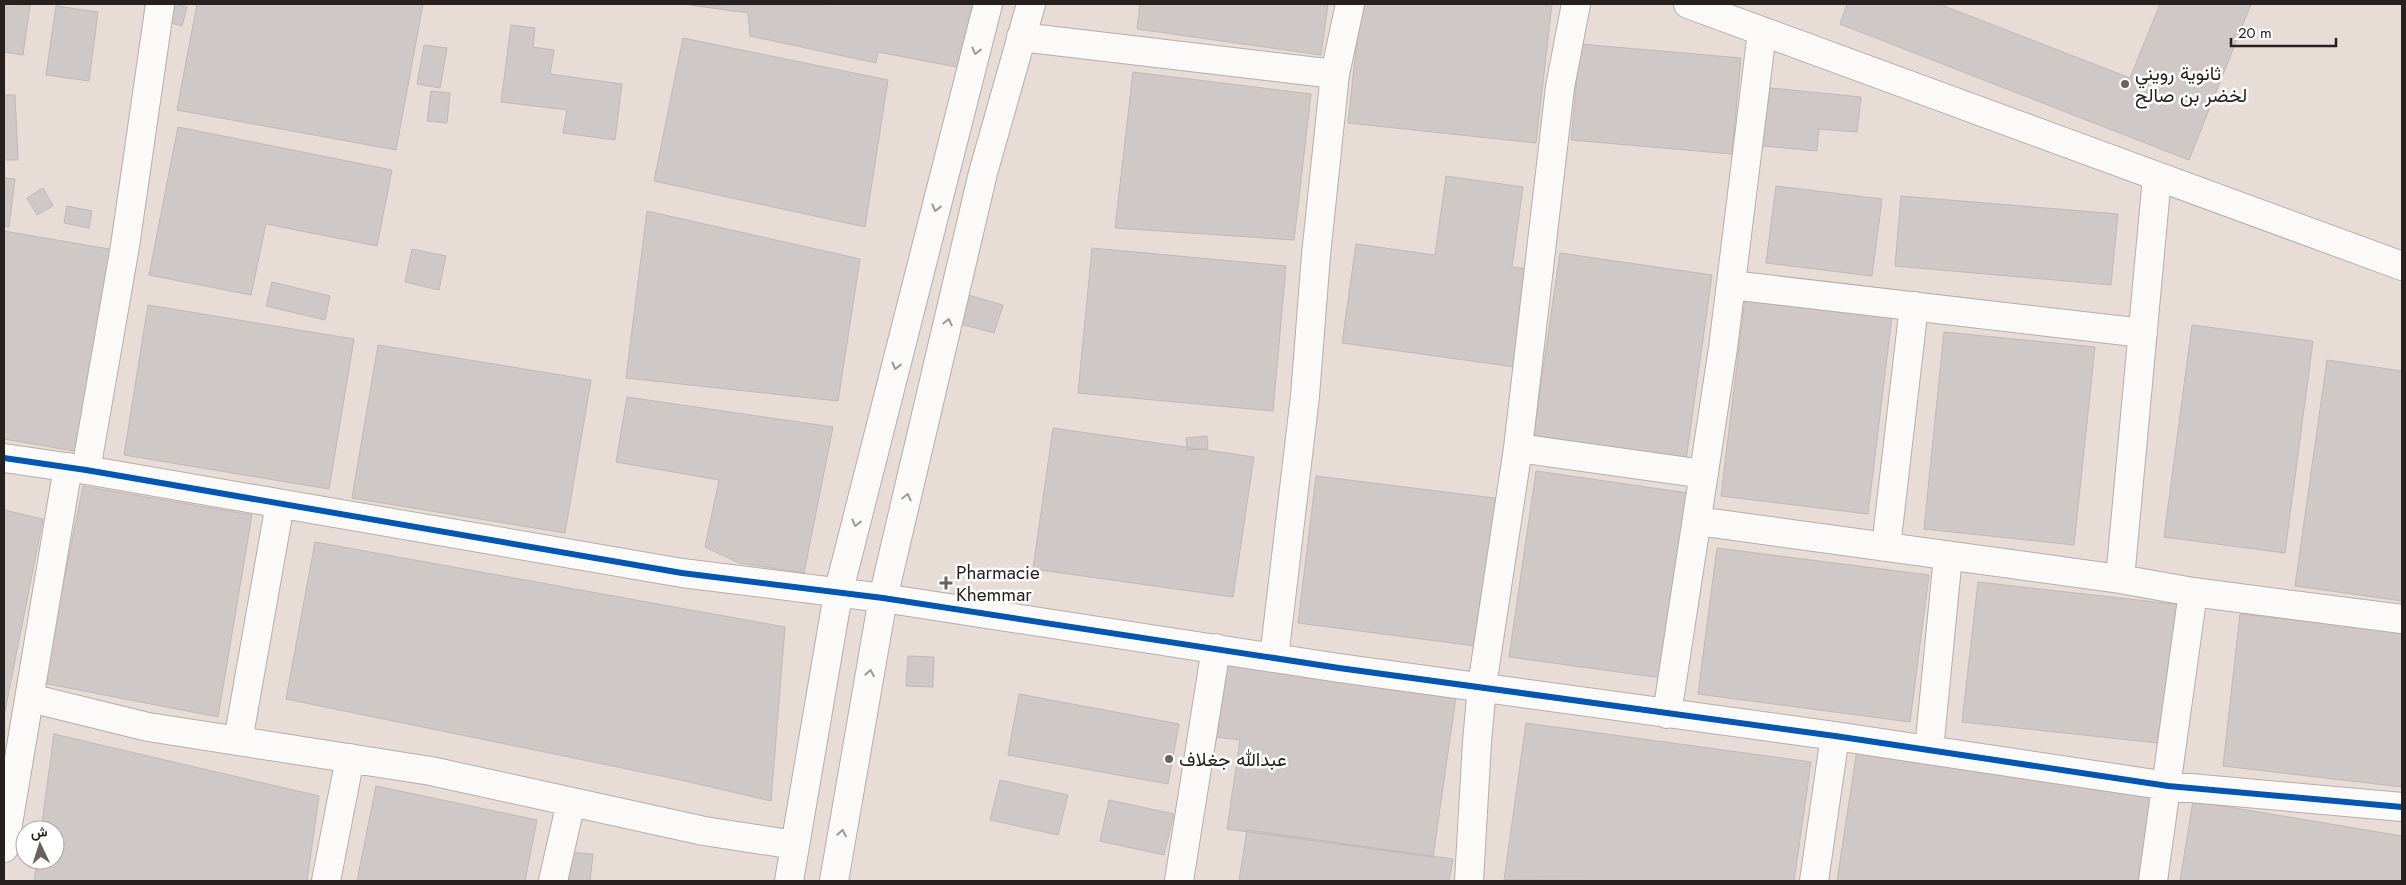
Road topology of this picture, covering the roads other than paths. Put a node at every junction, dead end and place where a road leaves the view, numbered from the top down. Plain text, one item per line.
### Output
1 (160, 4) edge
2 (988, 4) edge
3 (1032, 4) edge
4 (1350, 4) edge
5 (1576, 4) edge
6 (1688, 4) edge
7 (1762, 32) junction
8 (1022, 37) junction
9 (1335, 74) junction
10 (2157, 177) junction
11 (2402, 266) edge
12 (1731, 285) junction
13 (1914, 306) junction
14 (2143, 334) junction
15 (1518, 448) junction
16 (4, 458) edge
17 (77, 468) junction
18 (1704, 474) junction
19 (280, 504) junction
20 (1697, 521) junction
21 (1886, 548) junction
22 (1948, 556) junction
23 (2120, 579) junction
24 (2193, 592) junction
25 (838, 594) junction
26 (883, 598) junction
27 (2402, 619) edge
28 (1216, 648) junction
29 (1274, 658) junction
30 (1482, 686) junction
31 (30, 698) junction
32 (1668, 714) junction
33 (1835, 736) junction
34 (238, 741) junction
35 (1929, 750) junction
36 (350, 758) junction
37 (2168, 786) junction
38 (571, 802) junction
39 (2402, 807) edge
40 (795, 846) junction
41 (4, 848) edge
42 (326, 881) edge
43 (554, 881) edge
44 (789, 881) edge
45 (834, 881) edge
46 (1179, 881) edge
47 (1469, 881) edge
48 (1814, 881) edge
49 (2153, 881) edge

1 - 17 street
2 -> 25 street
3 - 8 street
4 - 9 street
5 - 15 street
6 - 7 street
7 - 10 street
7 - 12 street
8 - 9 street
26 -> 8 street
9 - 29 street
10 - 11 street
10 - 14 street
12 - 13 street
12 - 18 street
13 - 14 street
13 - 21 street
14 - 23 street
15 - 18 street
15 - 30 street
16 - 17 street
17 - 19 street
17 - 31 street
18 - 20 street
19 - 25 street
19 - 34 street
20 - 21 street
20 - 32 street
21 - 22 street
22 - 23 street
22 - 35 street
23 - 24 street
24 - 27 street
24 - 37 street
25 - 26 street
25 - 40 street
26 - 28 street
45 -> 26 street
28 - 29 street
28 - 46 street
29 - 30 street
30 - 32 street
30 - 47 street
31 - 34 street
31 - 41 street
32 - 33 street
33 - 35 street
33 - 48 street
34 - 36 street
35 - 37 street
36 - 38 street
36 - 42 street
37 - 39 street
37 - 49 street
38 - 40 street
38 - 43 street
40 - 44 street

